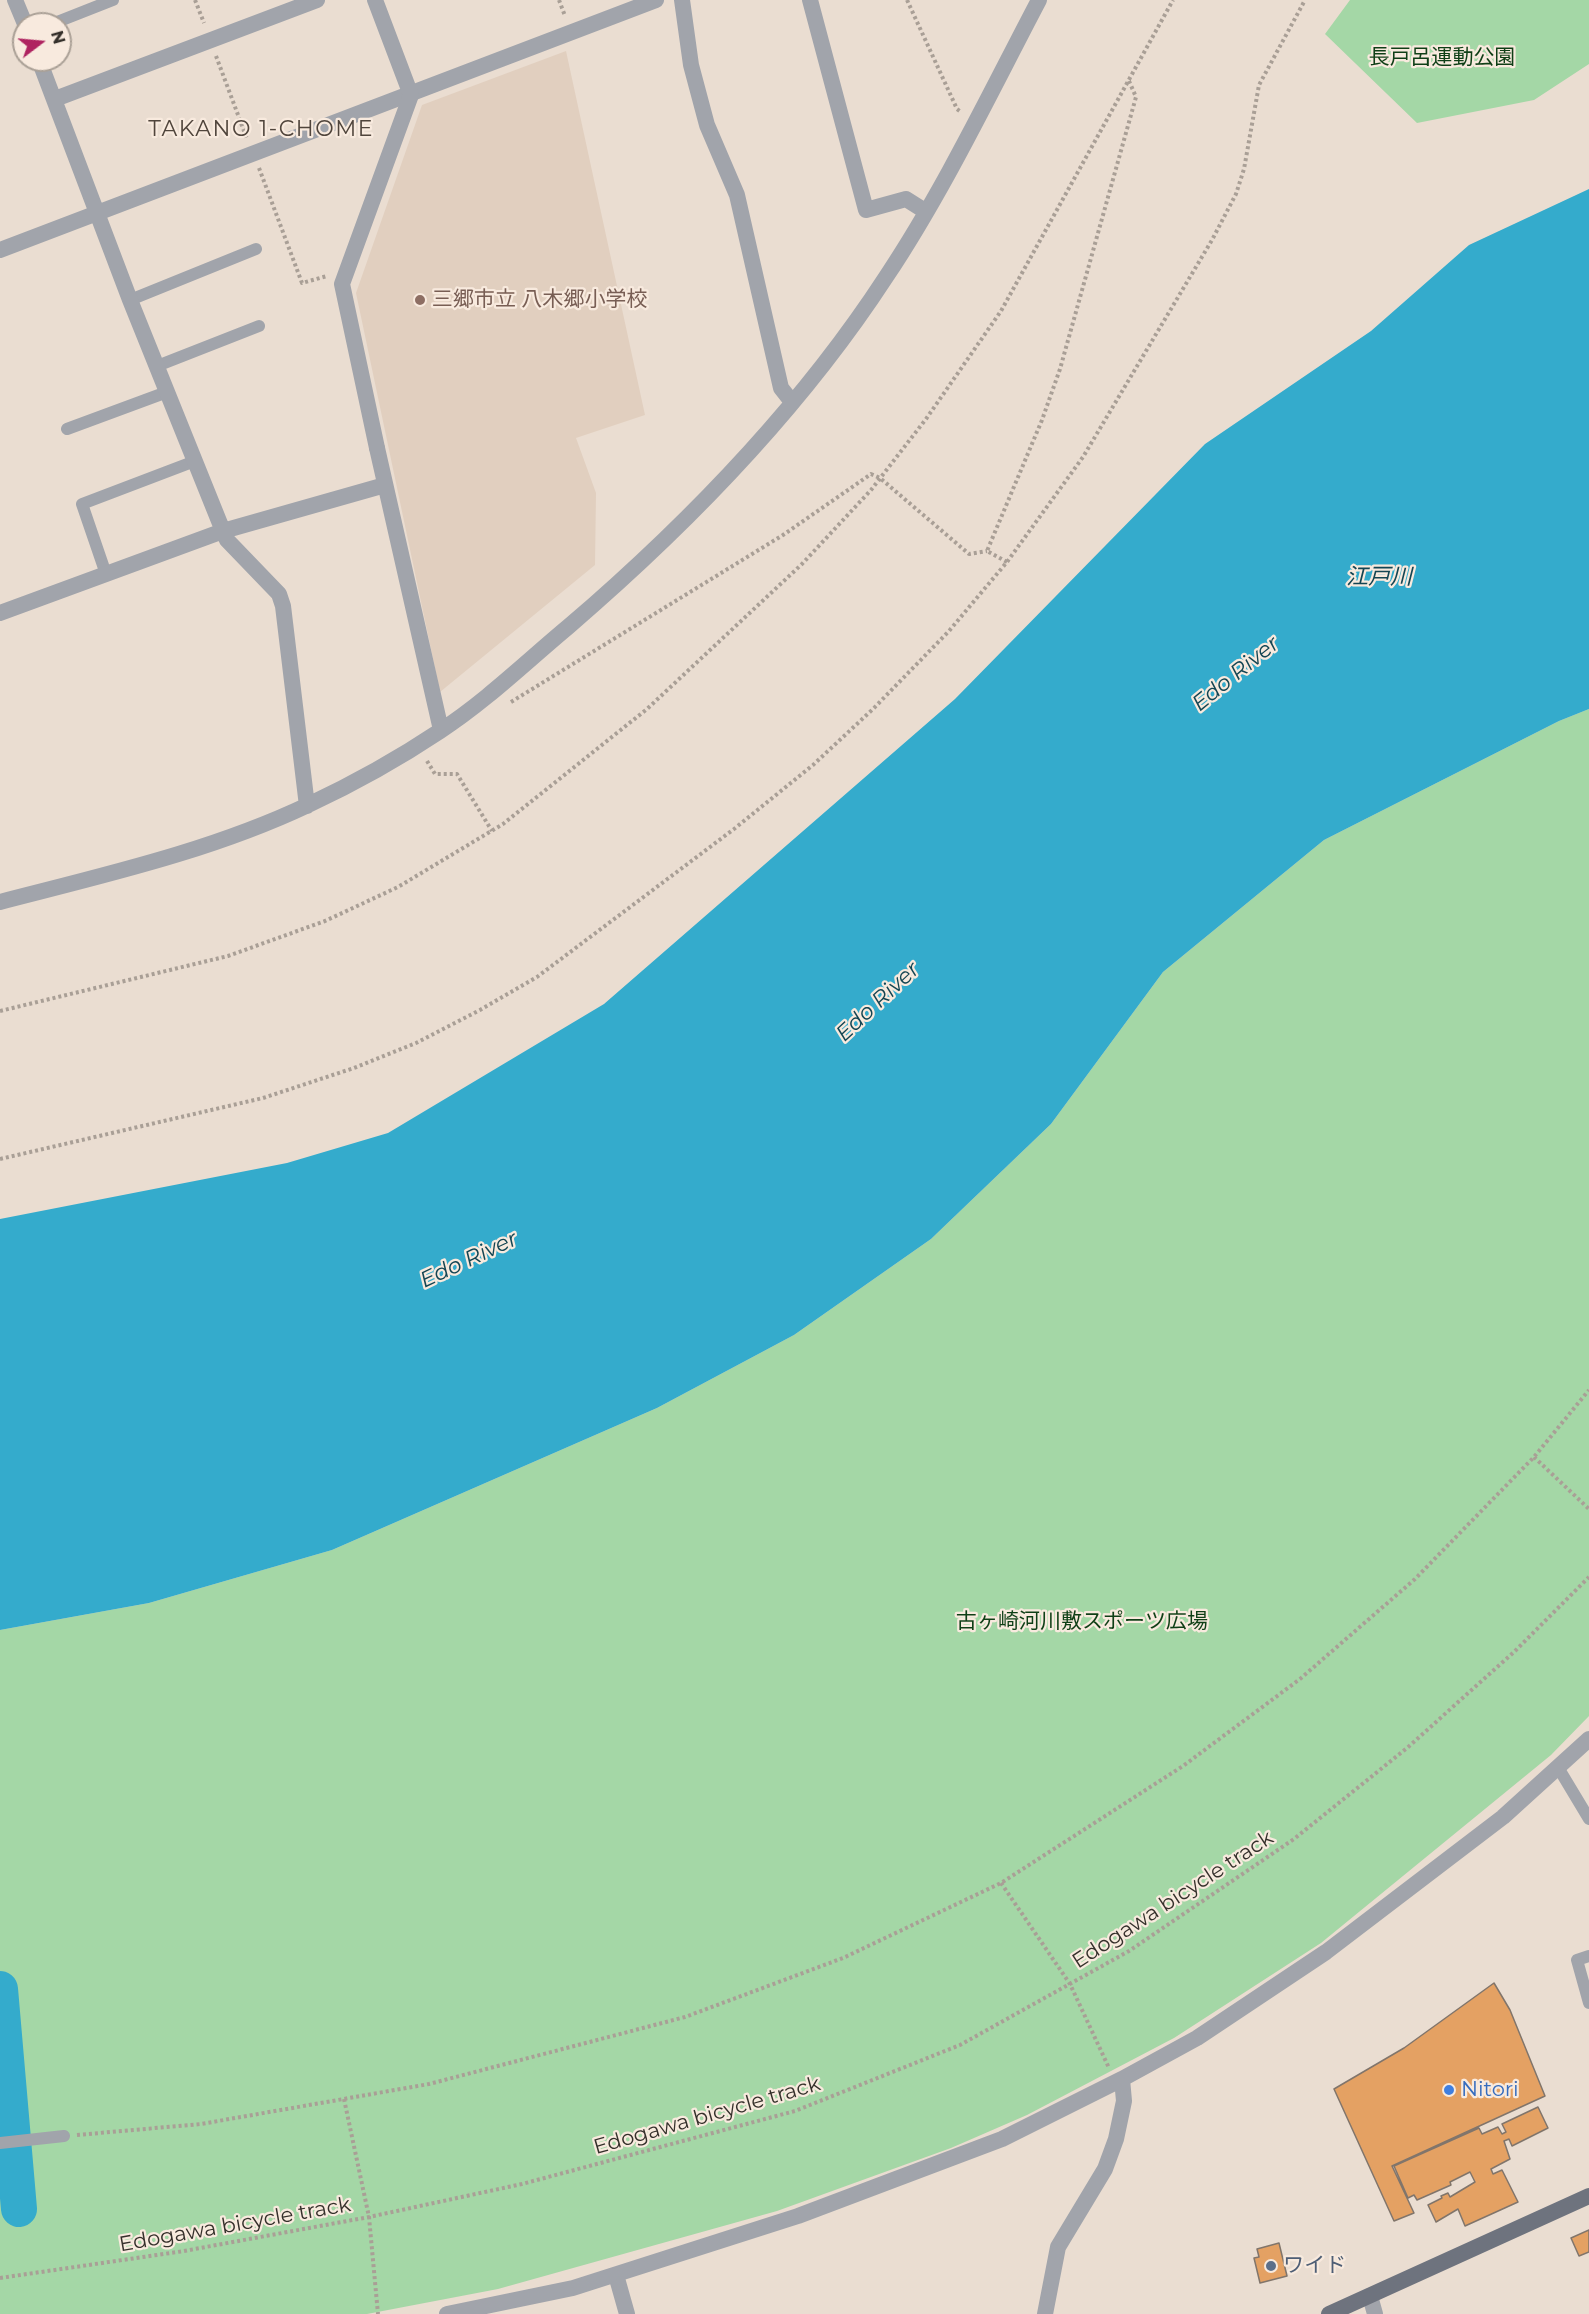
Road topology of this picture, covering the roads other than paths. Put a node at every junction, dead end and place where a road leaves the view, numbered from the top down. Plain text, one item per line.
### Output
1 (113, 0) edge
2 (317, 0) edge
3 (375, 0) edge
4 (656, 0) edge
5 (682, 0) edge
6 (810, 0) edge
7 (1039, 0) edge
8 (72, 16) edge
9 (44, 72) edge
10 (411, 95) junction
11 (55, 99) junction
12 (926, 211) junction
13 (98, 213) junction
14 (256, 249) dead end
15 (0, 250) edge
16 (130, 300) junction
17 (259, 326) dead end
18 (157, 366) junction
19 (167, 392) junction
20 (792, 402) junction
21 (67, 429) dead end
22 (195, 460) junction
23 (385, 485) junction
24 (223, 531) junction
25 (106, 574) junction
26 (0, 613) edge
27 (441, 730) junction
28 (307, 806) junction
29 (0, 902) edge
30 (1589, 1739) edge
31 (1559, 1769) junction
32 (1589, 1819) edge
33 (1589, 1956) edge
34 (1589, 2003) edge
35 (1122, 2079) junction
36 (64, 2136) road end
37 (0, 2143) edge
38 (1589, 2196) edge
39 (616, 2275) junction
40 (1370, 2296) junction
41 (447, 2314) edge
42 (627, 2314) edge
43 (1045, 2314) edge
44 (1329, 2314) edge
45 (1375, 2314) edge

1 - 8 lane
2 - 11 street
3 - 10 street
4 - 10 street
5 - 20 street
6 - 12 street
7 - 12 street
9 - 11 street
10 - 13 street
10 - 23 street
11 - 13 street
12 - 20 street
13 - 15 street
13 - 16 street
14 - 16 lane
16 - 18 street
17 - 18 lane
18 - 19 street
19 - 21 lane
19 - 22 street
20 - 27 street
22 - 24 street
22 - 25 lane
23 - 24 street
23 - 27 street
24 - 25 street
24 - 28 street
25 - 26 street
27 - 28 street
28 - 29 street
30 - 31 street
31 - 32 lane
31 - 35 street
33 - 34 lane
35 - 39 street
35 - 43 street
36 - 37 lane
38 - 40 main road
39 - 41 street
39 - 42 street
40 - 44 main road
40 - 45 street

